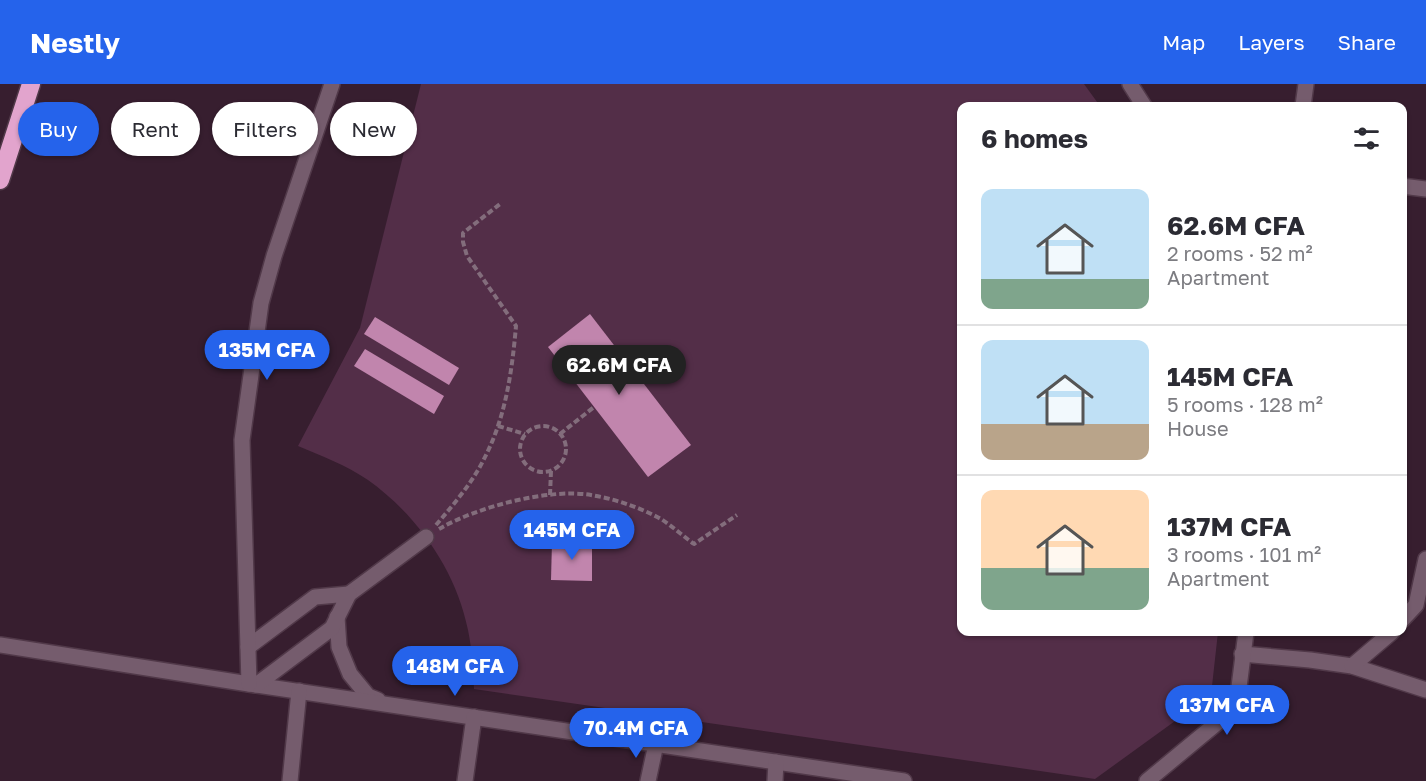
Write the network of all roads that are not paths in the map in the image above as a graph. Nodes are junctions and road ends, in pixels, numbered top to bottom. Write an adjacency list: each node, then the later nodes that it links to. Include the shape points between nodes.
1 (31, 84): 7 (highway)
2 (332, 84): 18 (street, via 261,303 242,440)
3 (1130, 84): 5 (street)
4 (1306, 84): 6 (street)
5 (1141, 102)
6 (1304, 102)
7 (0, 180)
8 (1407, 187): 9 (street)
9 (1426, 189)
10 (426, 537): 12 (street)
11 (1426, 559): 13 (street, via 1416,605)
12 (349, 594): 14 (street); 18 (street, via 315,597)
13 (1407, 615)
14 (337, 617): 21 (street, via 332,628); 24 (street, via 339,647 350,674 368,696)
15 (1245, 636): 19 (street)
16 (1387, 636): 20 (street)
17 (0, 645): 21 (street)
18 (248, 647): 21 (street)
19 (1242, 654): 20 (street); 33 (street, via 1238,695 1222,718)
20 (1352, 666): 22 (street)
21 (252, 684): 23 (street)
22 (1426, 690)
23 (299, 691): 24 (street); 28 (street)
24 (389, 704): 25 (street)
25 (474, 717): 26 (street); 29 (street)
26 (656, 744): 27 (street); 30 (street)
27 (776, 762): 31 (street); 32 (street)
28 (290, 781)
29 (465, 781)
30 (648, 781)
31 (775, 781)
32 (904, 781)
33 (1147, 781)

